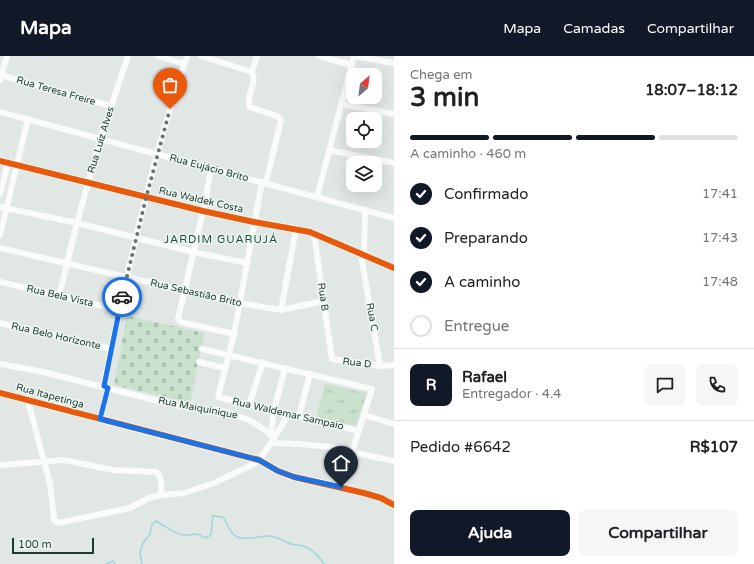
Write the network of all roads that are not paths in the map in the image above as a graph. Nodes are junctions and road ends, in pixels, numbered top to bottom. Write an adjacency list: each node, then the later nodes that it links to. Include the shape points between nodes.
1 (7, 56): 14 (street)
2 (128, 56): 16 (street, Rua Luiz Alves)
3 (158, 56): 11 (street)
4 (187, 56): 11 (street)
5 (201, 56): 9 (street)
6 (257, 56): 13 (street)
7 (319, 56): 12 (street)
8 (354, 56): 10 (street); 12 (street)
9 (212, 58): 13 (street)
10 (394, 63)
11 (184, 64): 22 (street)
12 (351, 65): 15 (street)
13 (252, 72): 29 (street, via 254,78 250,107 281,120)
14 (0, 77): 16 (street, Rua Teresa Freire)
15 (341, 104): 18 (street); 21 (street)
16 (111, 106): 20 (street, Rua Luiz Alves)
17 (0, 112): 19 (street, Rua Eujácio Brito)
18 (394, 114)
19 (28, 119): 20 (street, Rua Eujácio Brito); 26 (street)
20 (100, 140): 22 (street, Rua Eujácio Brito); 28 (street, Rua Luiz Alves)
21 (329, 150): 25 (street); 31 (street)
22 (157, 154): 27 (street, Rua Eujácio Brito); 32 (street)
23 (0, 161): 24 (street, Rua Waldek Costa)
24 (8, 163): 26 (street, Rua Waldek Costa); 30 (street)
25 (394, 163)
26 (16, 165): 28 (street, Rua Waldek Costa); 33 (street)
27 (211, 169): 29 (street, Rua Eujácio Brito); 35 (street)
28 (88, 183): 32 (street, Rua Waldek Costa); 38 (street, Rua Luiz Alves)
29 (264, 183): 31 (street, Rua Eujácio Brito); 37 (street)
30 (0, 194)
31 (317, 197): 34 (street, Rua Eujácio Brito)
32 (146, 198): 35 (street, Rua Waldek Costa); 42 (street)
33 (3, 208): 38 (street); 41 (street)
34 (365, 210): 36 (street, Rua Eujácio Brito); 45 (street, Rua C)
35 (203, 211): 37 (street, Rua Waldek Costa); 44 (street)
36 (394, 218)
37 (254, 222): 39 (street, Rua Waldek Costa); 47 (street)
38 (77, 223): 42 (street); 46 (street, Rua Luiz Alves)
39 (296, 229): 40 (street, Rua Waldek Costa); 56 (street)
40 (314, 234): 45 (street, Rua Waldek Costa); 53 (street, Rua B)
41 (0, 235)
42 (136, 238): 44 (street); 49 (street)
43 (0, 248): 46 (street, Rua Sebastião Brito)
44 (193, 252): 47 (street); 51 (street)
45 (363, 256): 48 (street, Rua Waldek Costa); 67 (street, Rua C)
46 (67, 263): 49 (street, Rua Sebastião Brito); 52 (street, Rua Luiz Alves)
47 (247, 263): 54 (street)
48 (394, 268)
49 (127, 278): 51 (street, Rua Sebastião Brito); 55 (street)
50 (0, 282): 52 (street, Rua Bela Vista)
51 (184, 290): 54 (street, Rua Sebastião Brito); 58 (street, via 178,319 180,322)
52 (59, 296): 55 (street, Rua Bela Vista)
53 (323, 301): 56 (street, Rua Sebastião Brito); 62 (street, Rua B)
54 (239, 303): 56 (street, Rua Sebastião Brito); 58 (street)
55 (119, 310): 59 (street)
56 (281, 310)
57 (0, 323): 59 (street, Rua Belo Horizonte)
58 (234, 334): 61 (street)
59 (111, 349): 71 (street)
60 (202, 349): 61 (street)
61 (229, 355): 64 (street); 68 (street)
62 (332, 360): 67 (street, Rua D)
63 (199, 362): 68 (street)
64 (263, 362): 69 (street); 74 (street)
65 (0, 364): 71 (street, Rua Maiquinique)
66 (394, 365): 67 (street)
67 (382, 366)
68 (224, 368): 74 (street, Rua Waldemar Sampaio, via 218,397)
69 (285, 368): 70 (street); 75 (street)
70 (310, 374): 77 (street, via 372,389); 78 (street)
71 (106, 387): 79 (street); 82 (street, Rua Maiquinique, via 182,407 242,417 257,424)
72 (0, 393): 73 (street, Rua Itapetinga)
73 (28, 401): 79 (street, Rua Itapetinga); 86 (street)
74 (250, 405): 75 (street, Rua Waldemar Sampaio)
75 (274, 410): 76 (street, Rua Waldemar Sampaio); 82 (street)
76 (289, 414): 78 (street, Rua Waldemar Sampaio); 82 (street)
77 (364, 415): 80 (street); 81 (street)
78 (298, 416): 81 (street, Rua Waldemar Sampaio)
79 (100, 419): 84 (street, Rua Itapetinga)
80 (394, 424)
81 (359, 431): 83 (street)
82 (272, 439): 83 (street); 84 (street)
83 (352, 452): 85 (street)
84 (259, 460): 88 (street, via 202,488); 89 (street, Rua Itapetinga, via 294,477 364,492)
85 (394, 461)
86 (43, 462): 87 (street); 88 (street, via 64,460 113,470 156,472 160,475); 88 (street, via 50,484 54,520 58,523 130,508)
87 (0, 465)
88 (161, 495)
89 (394, 505)

